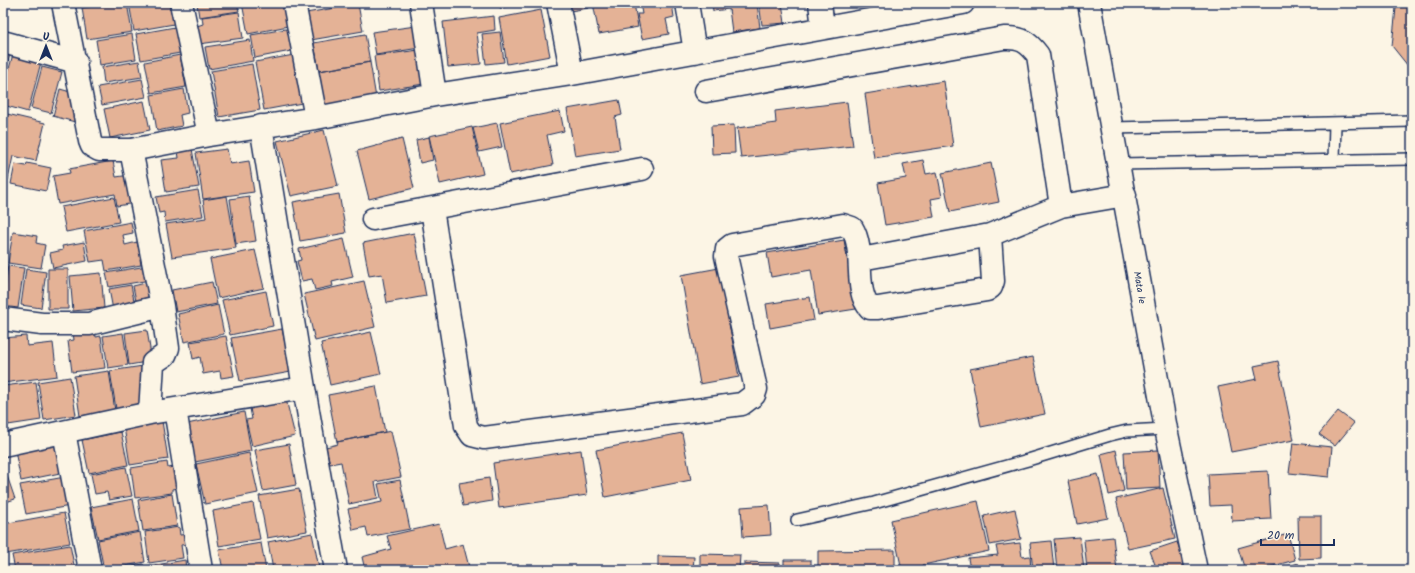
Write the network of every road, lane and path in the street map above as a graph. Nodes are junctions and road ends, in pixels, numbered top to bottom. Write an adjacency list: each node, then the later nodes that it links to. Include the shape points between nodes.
1 (63, 3): 13 (street)
2 (181, 3): 22 (street)
3 (294, 3): 17 (street)
4 (421, 3): 16 (street)
5 (558, 3): 14 (street)
6 (687, 3): 12 (street)
7 (820, 3): 10 (street)
8 (963, 3): 10 (street)
9 (1089, 3): 21 (street, Mata Ie)
10 (823, 28): 12 (street)
11 (3, 42): 13 (street)
12 (695, 52): 14 (street)
13 (76, 62): 23 (street, via 92,146 99,150)
14 (572, 74): 16 (street)
15 (706, 91): 29 (street, via 1004,38 1015,37 1025,40 1038,55)
16 (434, 95): 17 (street)
17 (316, 118): 20 (street)
18 (1412, 121): 19 (lane)
19 (1335, 123): 21 (lane); 25 (lane)
20 (261, 126): 22 (street); 36 (street)
21 (1112, 128): 26 (street, Mata Ie)
22 (209, 135): 23 (street)
23 (131, 150): 34 (street)
24 (1412, 159): 25 (lane)
25 (1334, 160): 26 (lane)
26 (1119, 164): 28 (street, Mata Ie)
27 (642, 169): 30 (street)
28 (1126, 195): 29 (street); 39 (street, Mata Ie)
29 (1061, 206): 32 (street)
30 (432, 209): 31 (street); 33 (street, via 466,426 472,435 484,438 742,404 754,395 756,389 726,256 727,249 732,245 843,225 852,228 855,233)
31 (373, 219)
32 (990, 235): 33 (street); 33 (street, via 993,281 987,290 870,308 862,294)
33 (861, 259)
34 (162, 306): 35 (street, via 89,324 42,324); 38 (street, via 168,348 165,355 153,363)
35 (3, 319)
36 (304, 388): 37 (street); 45 (street)
37 (175, 409): 38 (street); 44 (street)
38 (150, 414): 40 (street)
39 (1166, 429): 42 (lane, via 1127,431 1110,435 874,503); 46 (street, Mata Ie)
40 (64, 432): 41 (street); 43 (street)
41 (3, 444)
42 (798, 520)
43 (90, 570)
44 (201, 570)
45 (336, 570)
46 (1196, 570)

